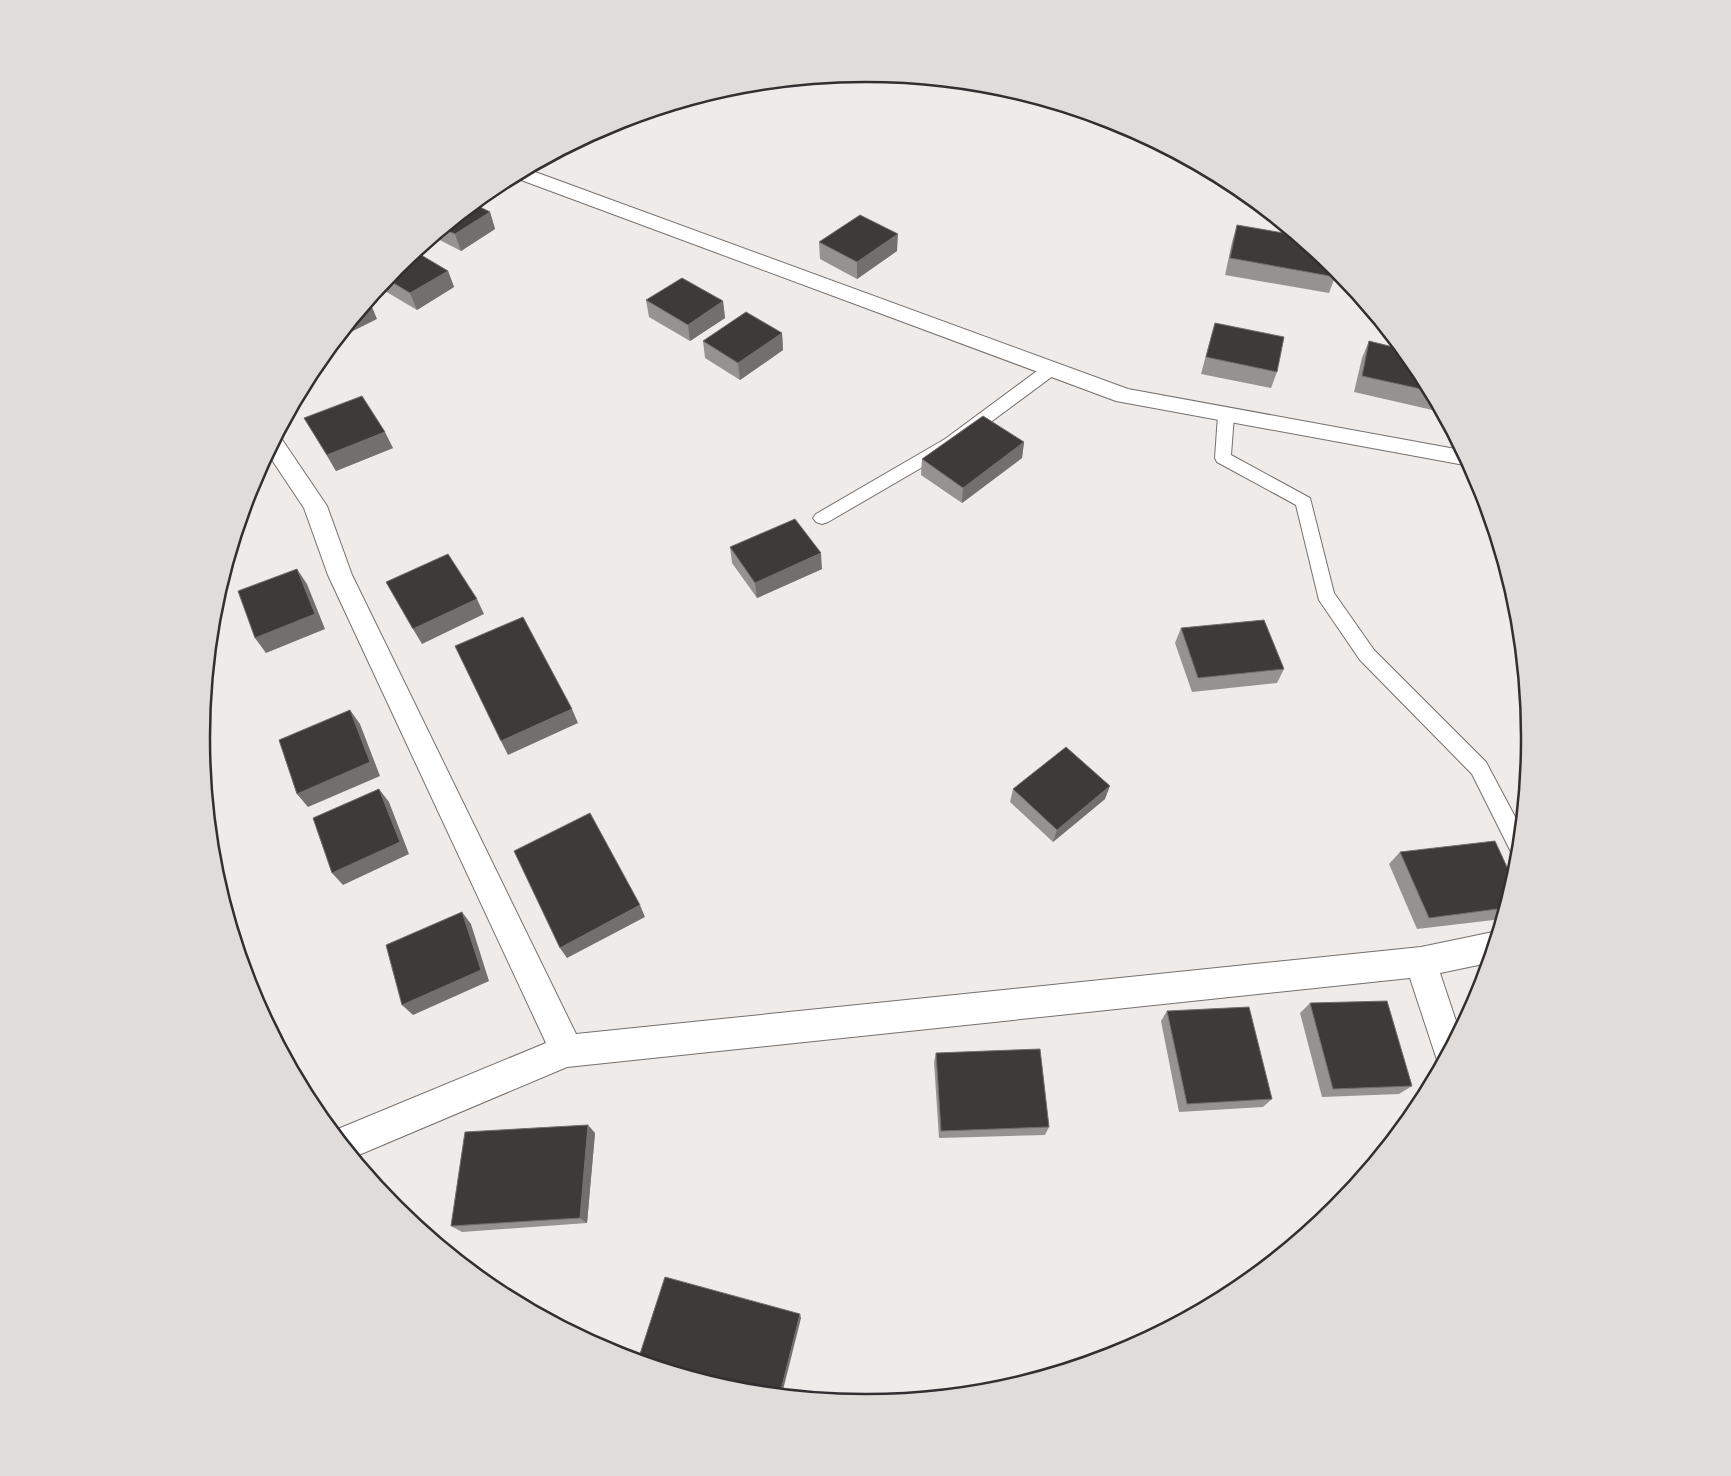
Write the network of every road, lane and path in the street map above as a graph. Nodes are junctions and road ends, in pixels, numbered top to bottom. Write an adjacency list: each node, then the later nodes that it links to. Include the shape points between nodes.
1 (528, 176): 2 (street)
2 (1050, 369): 3 (street, via 1124,396); 6 (lane, via 951,442)
3 (1226, 415): 5 (street); 7 (lane, via 1223,458 1304,502 1324,595 1367,655 1479,768)
4 (277, 450): 11 (street, via 315,506 340,575)
5 (1457, 457)
6 (822, 518)
7 (1513, 834)
8 (1486, 949): 9 (street)
9 (1421, 962): 10 (street); 11 (street)
10 (1446, 1041)
11 (567, 1051): 12 (street)
12 (349, 1142)

